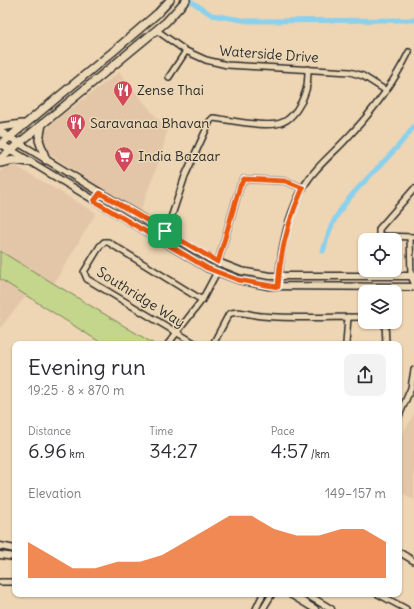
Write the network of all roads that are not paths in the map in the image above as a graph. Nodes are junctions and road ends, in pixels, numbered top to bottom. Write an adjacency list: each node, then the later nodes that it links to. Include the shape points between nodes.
1 (186, 0): 3 (main road)
2 (169, 2): 6 (main road)
3 (156, 30): 4 (street, Waterside Drive); 8 (main road)
4 (186, 51): 7 (street, Waterside Drive, via 206,60 227,65); 9 (street)
5 (409, 52): 10 (street)
6 (94, 67): 8 (main road); 11 (main road)
7 (308, 69): 10 (street, Waterside Drive, via 350,72 363,76); 27 (street, via 306,92 300,104 283,122 250,123 213,118 210,121 185,176)
8 (100, 76): 12 (main road)
9 (169, 78)
10 (386, 90): 23 (street, via 366,117)
11 (26, 123): 13 (main road, via 14,127); 15 (main road)
12 (42, 124): 16 (main road); 20 (main road, via 39,140)
13 (0, 127)
14 (0, 132): 15 (main road)
15 (9, 138): 16 (street); 17 (main road)
16 (19, 143): 18 (main road); 20 (street)
17 (0, 144): 18 (street)
18 (11, 150): 19 (main road); 21 (street)
19 (0, 159)
20 (46, 160): 25 (street)
21 (29, 162): 22 (main road, via 14,160); 26 (street)
22 (0, 163)
23 (303, 188): 31 (street, via 285,181 244,179); 33 (street, via 289,220 283,242)
24 (414, 189): 28 (street, via 379,229 380,235)
25 (100, 193): 26 (street); 27 (street)
26 (94, 201): 29 (street)
27 (165, 231): 29 (street); 31 (street)
28 (412, 237): 30 (street)
29 (161, 240): 32 (street)
30 (412, 255): 34 (street)
31 (218, 262): 33 (street, via 241,271)
32 (217, 272): 36 (street, via 238,280); 38 (street)
33 (279, 276): 34 (street); 36 (street)
34 (412, 276): 35 (street)
35 (414, 283)
36 (278, 287): 37 (street)
37 (414, 287)
38 (202, 300): 42 (street); 42 (street, Southridge Way, via 108,242 100,246 84,270 85,277)
39 (348, 317): 40 (street); 45 (street, via 288,318 234,311 229,314); 46 (street)
40 (358, 317)
41 (385, 329): 47 (street)
42 (177, 334): 43 (street); 44 (street, Southridge Way)
43 (171, 341)
44 (190, 341)
45 (215, 341)
46 (346, 341)
47 (386, 341)
48 (414, 370): 49 (street, via 411,388)
49 (402, 409)
50 (0, 546): 51 (street)
51 (12, 548)
52 (0, 555): 54 (street)
53 (402, 556): 55 (street)
54 (12, 557)
55 (414, 561)
56 (0, 582): 57 (street)
57 (12, 582)
58 (262, 597): 63 (street)
59 (270, 597): 64 (street)
60 (295, 597): 65 (street)
61 (311, 597): 66 (street)
62 (384, 597): 67 (street)
63 (256, 609)
64 (263, 609)
65 (315, 609)
66 (331, 609)
67 (406, 609)

